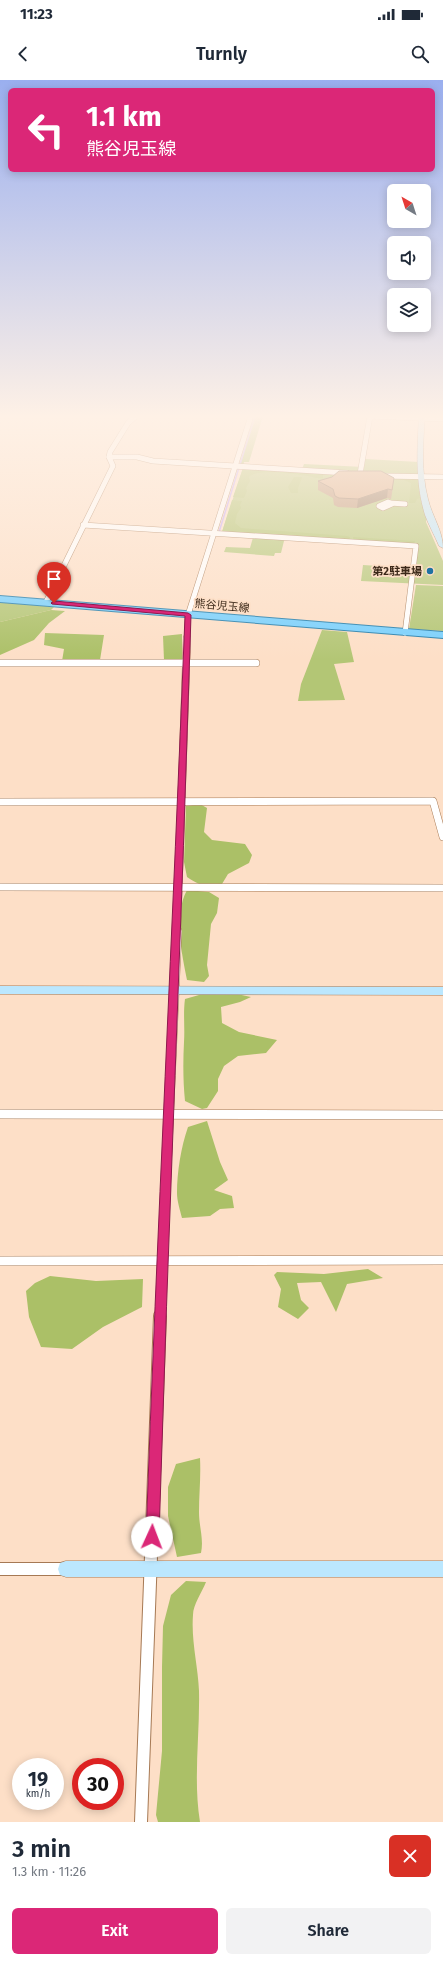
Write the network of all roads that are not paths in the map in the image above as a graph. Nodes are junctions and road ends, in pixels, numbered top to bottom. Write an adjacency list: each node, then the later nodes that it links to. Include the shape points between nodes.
1 (97, 497): 6 (street)
2 (224, 497): 7 (street)
3 (424, 497): 8 (street)
4 (405, 504): 5 (street, via 390,506 388,502)
5 (373, 510)
6 (83, 525): 7 (street); 10 (street)
7 (212, 533): 11 (street); 12 (street, via 416,546)
8 (443, 546)
9 (0, 599): 10 (main road, 熊谷児玉線)
10 (46, 602): 11 (main road, 熊谷児玉線)
11 (188, 615): 12 (main road, 熊谷児玉線); 15 (street)
12 (405, 633): 13 (main road, 熊谷児玉線)
13 (443, 635)
14 (0, 663): 15 (street)
15 (186, 663): 16 (street); 18 (street)
16 (256, 663)
17 (0, 802): 18 (street)
18 (182, 802): 19 (street, via 433,800); 20 (street)
19 (443, 837)
20 (179, 887): 21 (street); 22 (street); 24 (street)
21 (0, 888)
22 (443, 888)
23 (0, 990): 24 (street)
24 (175, 990): 25 (street); 27 (street)
25 (443, 991)
26 (0, 1114): 27 (street)
27 (170, 1115): 28 (street); 31 (street)
28 (443, 1115)
29 (443, 1260): 31 (street)
30 (0, 1261): 31 (street)
31 (162, 1261): 34 (street)
32 (0, 1569): 33 (street)
33 (66, 1569): 34 (street)
34 (151, 1569): 35 (street); 36 (street)
35 (443, 1569)
36 (141, 1822)

